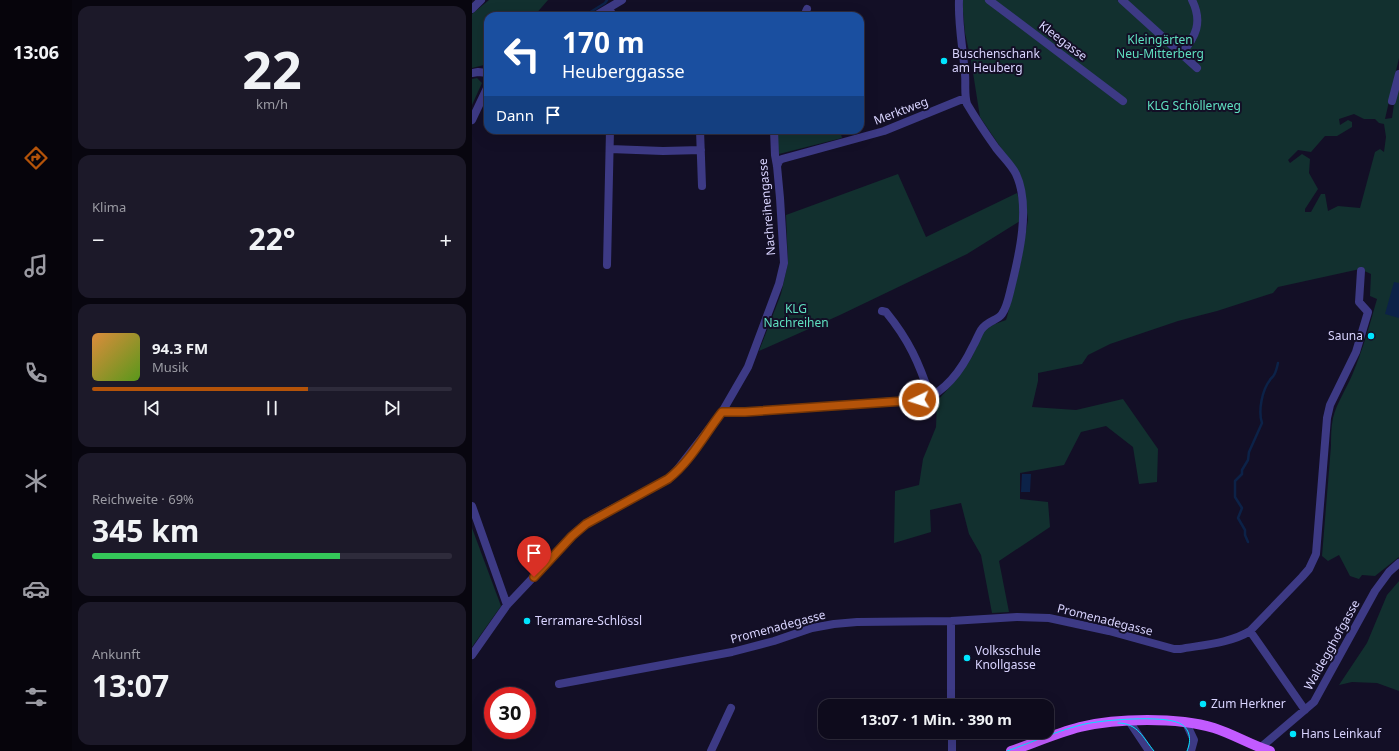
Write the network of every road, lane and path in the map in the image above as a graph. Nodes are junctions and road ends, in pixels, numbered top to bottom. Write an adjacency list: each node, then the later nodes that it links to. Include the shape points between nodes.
1 (481, 0): 8 (street)
2 (622, 0): 7 (street)
3 (959, 0): 17 (street)
4 (989, 0): 18 (street, Kleegasse)
5 (1122, 0): 11 (street)
6 (1192, 0): 11 (street, via 1197,15 1197,30 1193,40)
7 (609, 8): 9 (street); 10 (street)
8 (472, 9)
9 (602, 12)
10 (611, 12)
11 (1181, 54): 12 (street)
12 (1197, 68)
13 (472, 73): 14 (street)
14 (484, 73)
15 (1399, 74): 19 (street)
16 (484, 94): 20 (street)
17 (966, 98): 26 (street, Merktweg, via 884,131 782,159); 31 (street, via 977,120 1016,175 1021,196 1022,237 1004,312 1000,317 986,323 964,363 949,382)
18 (1123, 101)
19 (1392, 101)
20 (472, 120)
21 (610, 134): 24 (street)
22 (700, 134): 25 (street)
23 (774, 134): 26 (street, Nachreihengasse)
24 (610, 149): 25 (street); 28 (street)
25 (701, 150): 27 (street)
26 (777, 166): 32 (street, Nachreihengasse, via 783,270 765,326 748,367)
27 (702, 186)
28 (607, 265)
29 (1361, 271): 37 (street, Promenadegasse, via 1359,302 1368,312 1356,352 1330,405 1327,418 1316,554 1306,573)
30 (882, 311): 31 (street, via 886,312 907,339 919,363)
31 (930, 396): 32 (street, via 907,401)
32 (722, 412): 35 (street, Nachreihengasse, via 673,475 586,524)
33 (472, 506): 35 (street)
34 (1399, 563): 42 (street, Waldegghofgasse, via 1382,580 1318,696)
35 (507, 604): 38 (street, Nachreihengasse)
36 (951, 621): 37 (street, Promenadegasse, via 1049,618 1180,650 1232,639); 39 (street, Promenadegasse, via 834,624 732,652); 40 (street)
37 (1250, 631): 42 (street)
38 (472, 655)
39 (559, 684)
40 (951, 699)
41 (731, 708): 47 (street)
42 (1305, 710): 46 (street, Waldegghofgasse)
43 (1129, 721): 44 (main road, via 1163,720); 49 (main road, via 1080,727); 50 (street)
44 (1186, 723): 46 (main road, via 1214,728); 51 (street, via 1194,740)
45 (952, 739): 48 (street)
46 (1260, 748): 52 (main road)
47 (711, 751)
48 (952, 751)
49 (1011, 751)
50 (1149, 751)
51 (1191, 751)
52 (1270, 751)

